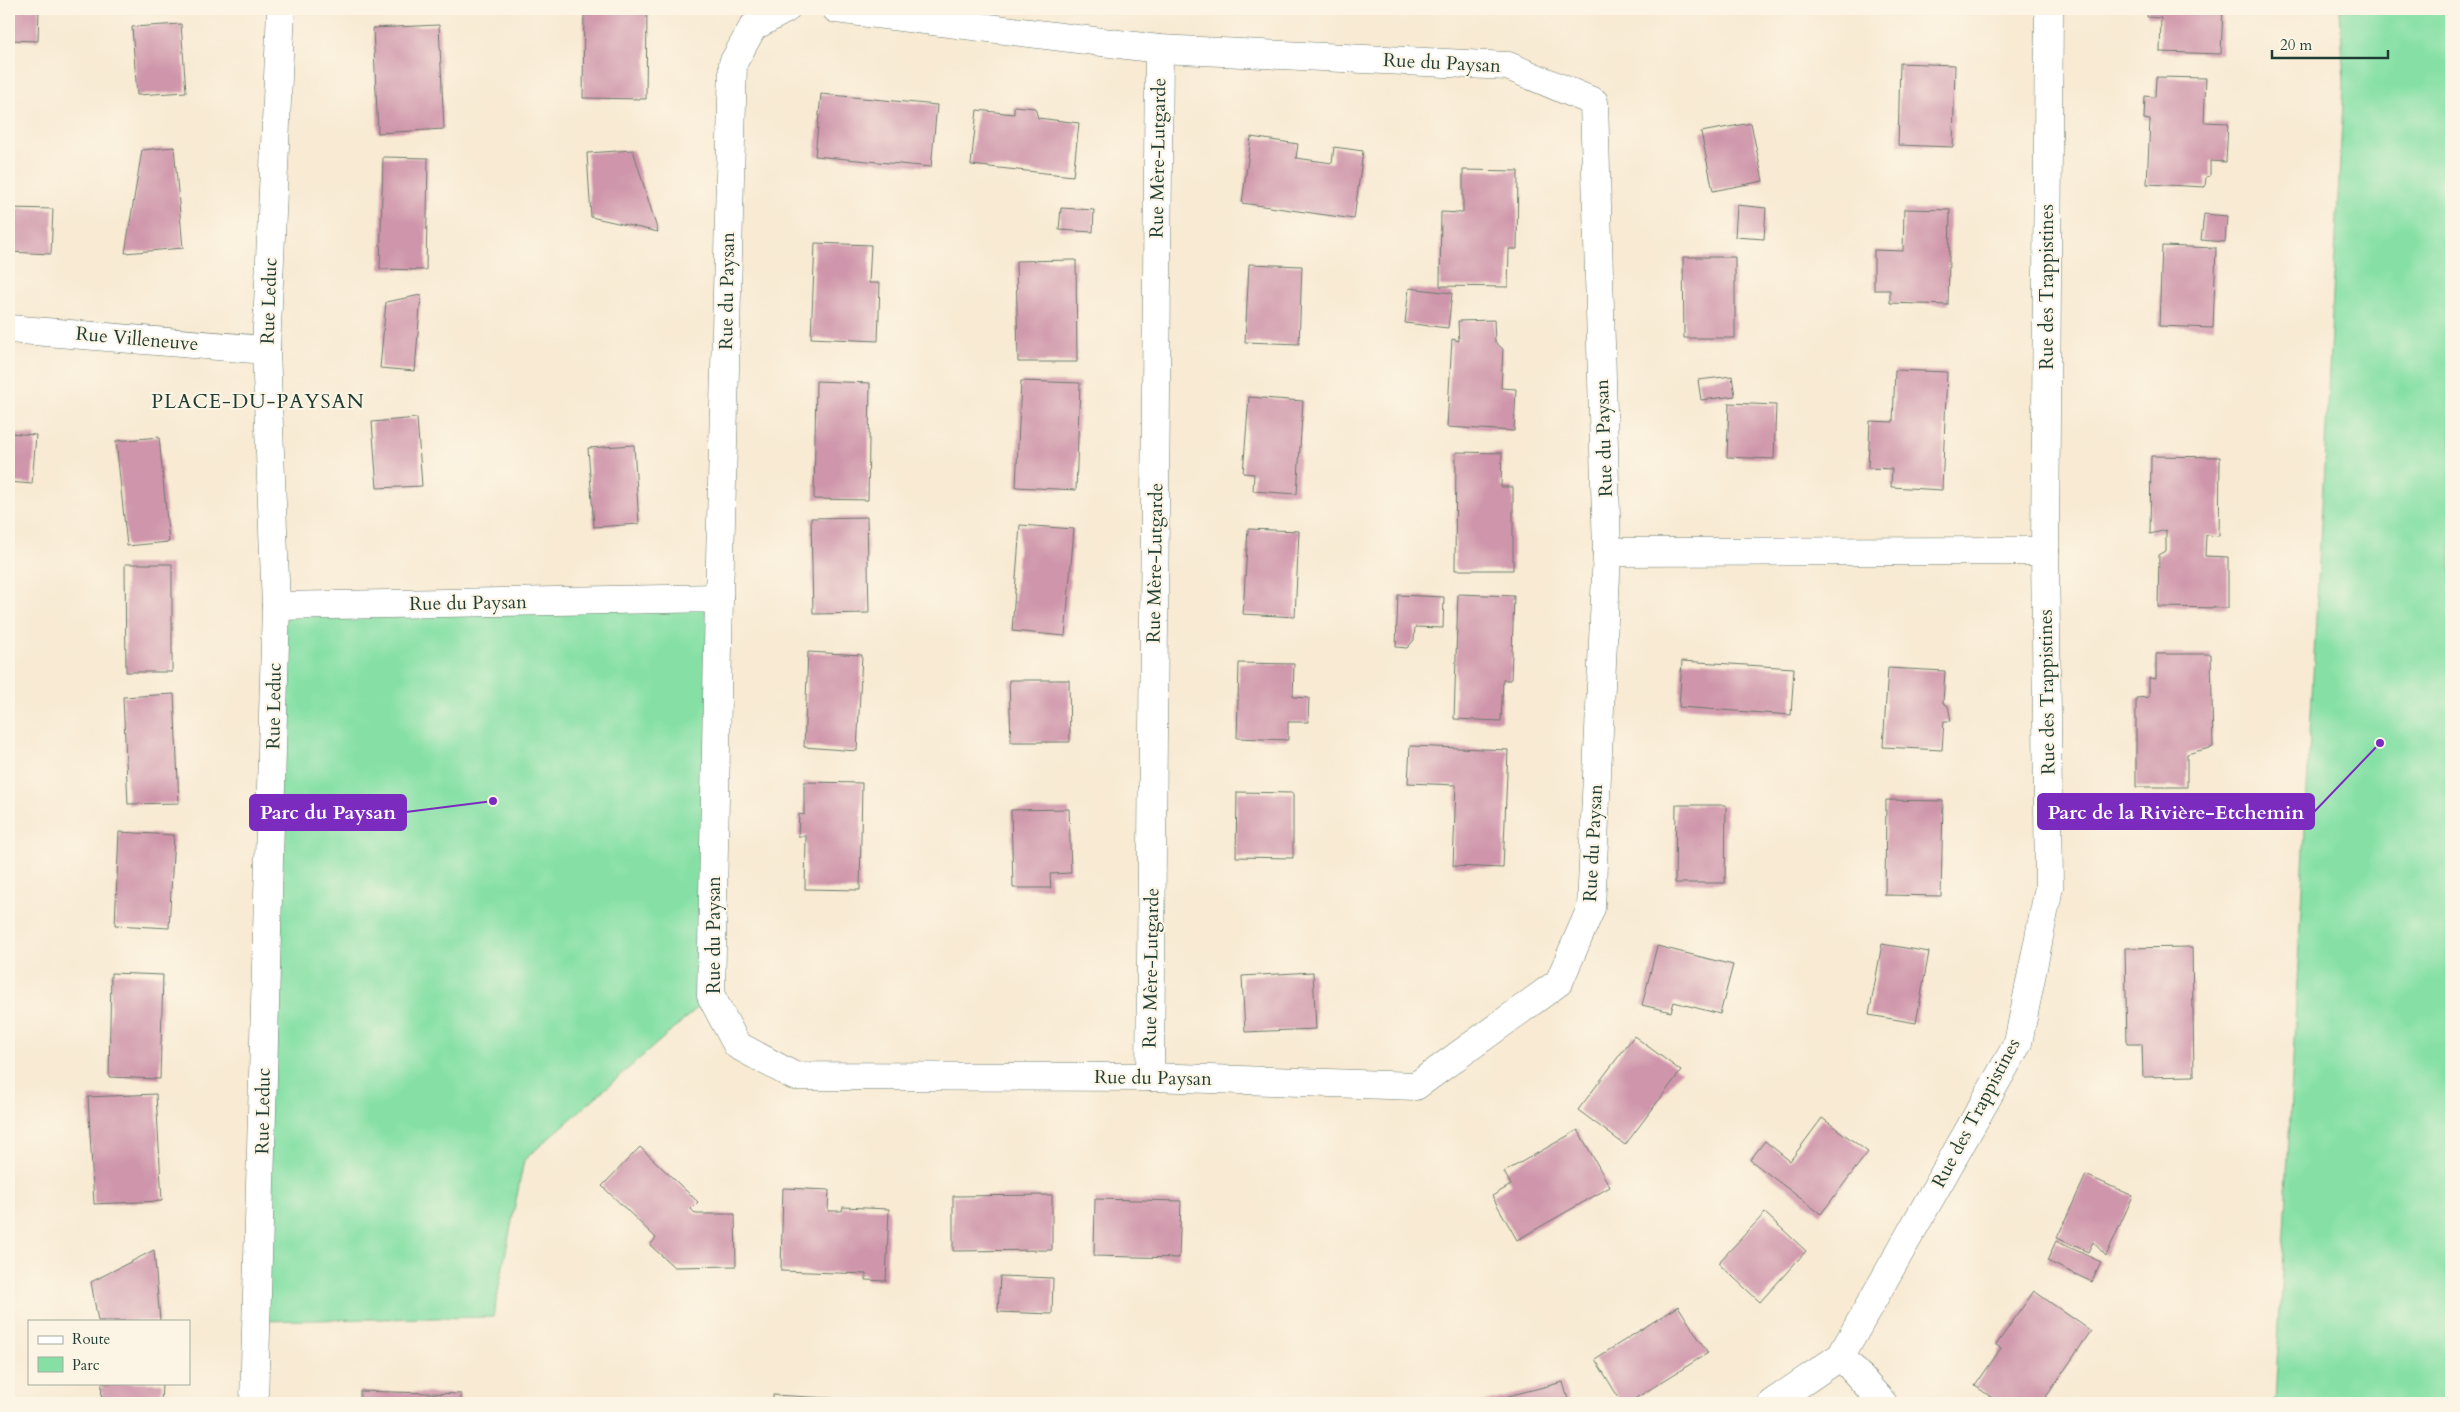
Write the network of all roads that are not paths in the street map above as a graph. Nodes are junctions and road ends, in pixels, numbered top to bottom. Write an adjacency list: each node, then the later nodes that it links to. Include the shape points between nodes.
1 (281, 9): 7 (street, Rue Leduc)
2 (786, 9): 10 (street, Rue du Paysan, via 752,27 733,63)
3 (836, 9): 5 (street, Rue du Paysan)
4 (2049, 9): 8 (street, Rue des Trappistines)
5 (1159, 49): 9 (street, Rue du Paysan, via 1508,66 1594,102); 12 (street, Rue Mère-Lutgarde)
6 (9, 329): 7 (street, Rue Villeneuve)
7 (266, 350): 11 (street, Rue Leduc)
8 (2045, 551): 9 (street); 13 (street, Rue des Trappistines, via 2049,887 2018,1043)
9 (1607, 552): 12 (street, Rue du Paysan, via 1591,908 1559,982 1416,1086)
10 (719, 598): 11 (street, Rue du Paysan); 12 (street, Rue du Paysan, via 711,996 737,1044 794,1076)
11 (276, 606): 14 (street, Rue Leduc)
12 (1150, 1077)
13 (1841, 1356): 15 (street, Rue des Trappistines); 16 (street)
14 (254, 1403)
15 (1772, 1403)
16 (1883, 1403)

